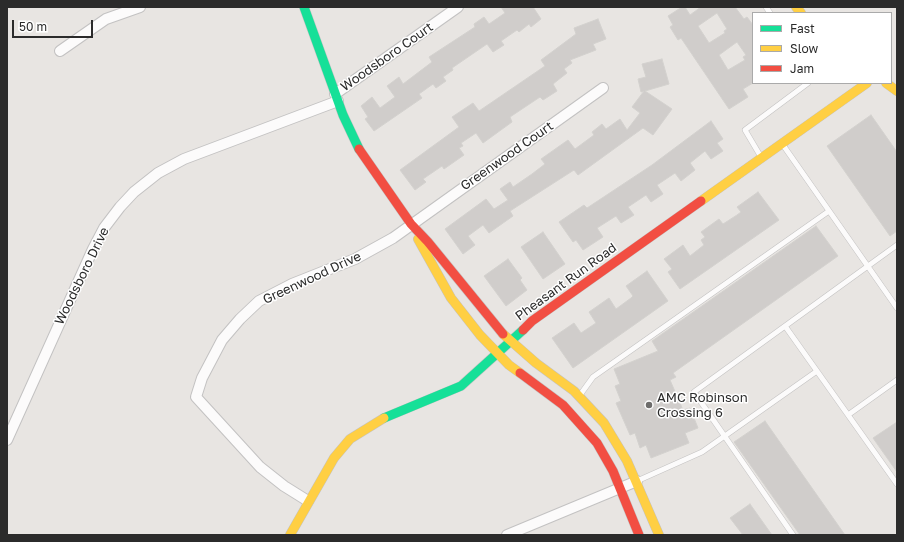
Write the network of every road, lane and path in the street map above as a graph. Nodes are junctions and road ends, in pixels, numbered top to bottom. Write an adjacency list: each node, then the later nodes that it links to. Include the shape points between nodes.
1 (140, 7): 4 (street, via 106,20)
2 (304, 7): 10 (street)
3 (458, 7): 10 (street, Woodsboro Court)
4 (60, 51)
5 (807, 84): 12 (lane, via 744,130)
6 (866, 84): 11 (street, Pheasant Run Road)
7 (887, 84): 9 (street)
8 (603, 88): 14 (street, Greenwood Court)
9 (897, 91)
10 (336, 98): 14 (street, via 359,150); 26 (street, Woodsboro Drive, via 184,159 158,173 130,197 104,228 88,258)
11 (782, 143): 12 (street, Pheasant Run Road); 13 (lane)
12 (762, 157): 19 (street, Pheasant Run Road, via 532,321)
13 (829, 211): 16 (lane); 23 (lane, via 593,377)
14 (411, 224): 19 (street, via 500,331); 20 (street, via 451,298); 30 (street, Greenwood Drive, via 393,238 355,259 292,284 260,301 240,318 222,340 202,378 196,397 260,467)
15 (897, 245): 16 (lane)
16 (868, 266): 17 (lane); 18 (lane)
17 (897, 308)
18 (785, 326): 21 (lane); 25 (lane, via 694,392)
19 (511, 340): 20 (street, Pheasant Run Road); 23 (street)
20 (498, 353): 29 (street, via 509,365 563,405 576,418 604,455); 30 (street, Pheasant Run Road, via 461,386 386,417 350,439 334,458)
21 (817, 371): 24 (lane); 25 (lane)
22 (897, 380): 24 (lane)
23 (579, 396): 27 (street, via 616,440)
24 (848, 415): 28 (lane)
25 (724, 437): 27 (lane, via 702,452); 35 (lane)
26 (7, 440)
27 (637, 481): 29 (street); 34 (street)
28 (897, 484)
29 (621, 488): 32 (street); 33 (street)
30 (308, 501): 31 (street, Pheasant Run Road)
31 (290, 535)
32 (507, 535)
33 (639, 535)
34 (659, 535)
35 (793, 535)

